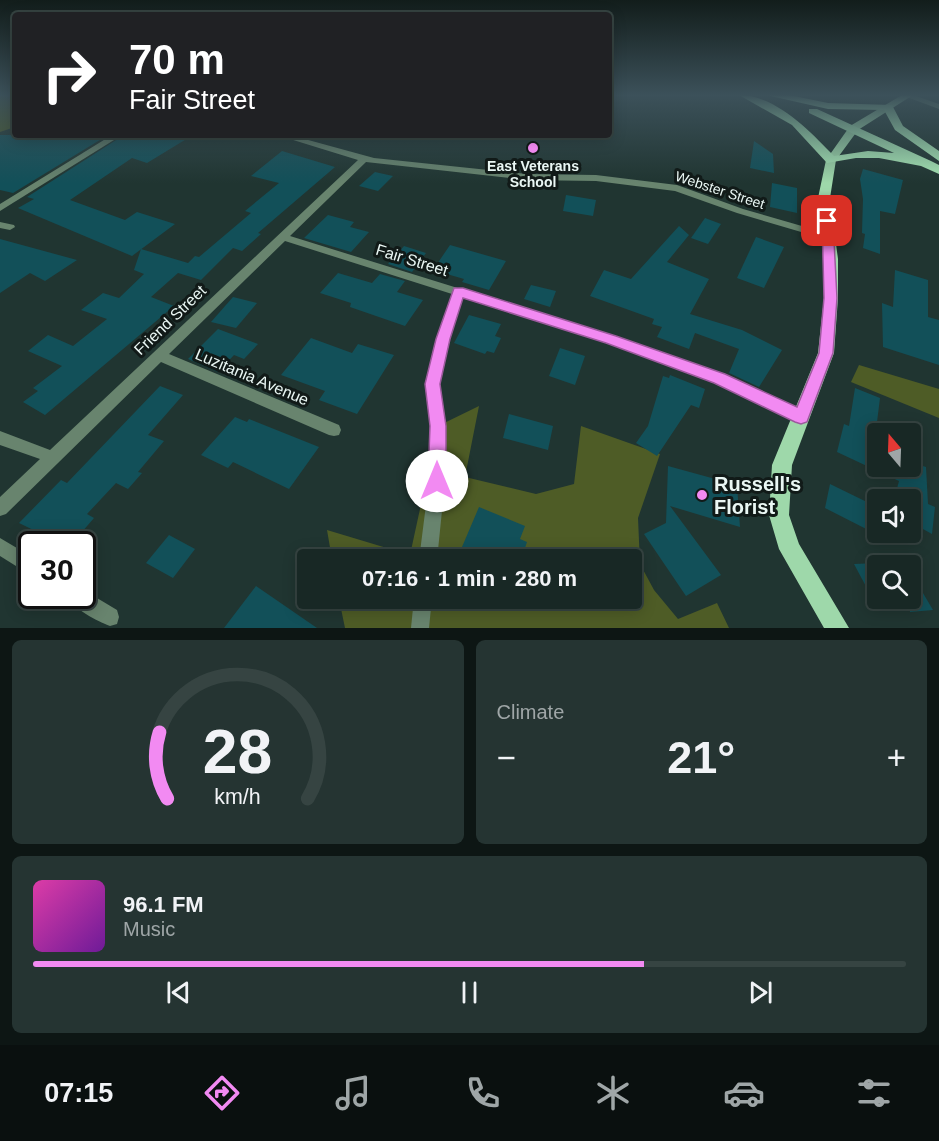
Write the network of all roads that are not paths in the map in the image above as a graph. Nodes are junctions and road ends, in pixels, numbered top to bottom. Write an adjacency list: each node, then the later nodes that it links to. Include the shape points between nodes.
1 (797, 124): 9 (highway)
2 (844, 124): 5 (highway)
3 (860, 124): 5 (main road)
4 (897, 124): 10 (highway)
5 (854, 128): 9 (main road); 10 (highway)
6 (113, 138): 11 (street)
7 (291, 138): 8 (street, Webster Street)
8 (364, 159): 12 (street, Friend Street); 13 (street, Webster Street, via 527,177 596,178 668,186)
9 (831, 160): 10 (highway, via 869,152); 13 (main road, via 824,198)
10 (935, 164)
11 (0, 208)
12 (282, 237): 14 (street, Fair Street); 15 (street, Friend Street)
13 (829, 237): 16 (main road, via 831,298 826,353)
14 (459, 291): 16 (street, Fair Street, via 720,378); 22 (street, via 433,384 438,426 437,481)
15 (158, 355): 17 (street, Luzitania Avenue); 19 (street, Friend Street)
16 (801, 417): 28 (main road, via 782,465 779,514 790,549)
17 (334, 430)
18 (0, 438): 19 (street)
19 (52, 458): 20 (street, Friend Street)
20 (0, 508)
21 (0, 546): 23 (street)
22 (429, 549)
23 (18, 558)
24 (96, 608): 26 (street)
25 (422, 609): 27 (street)
26 (110, 617)
27 (420, 628)
28 (837, 628)

